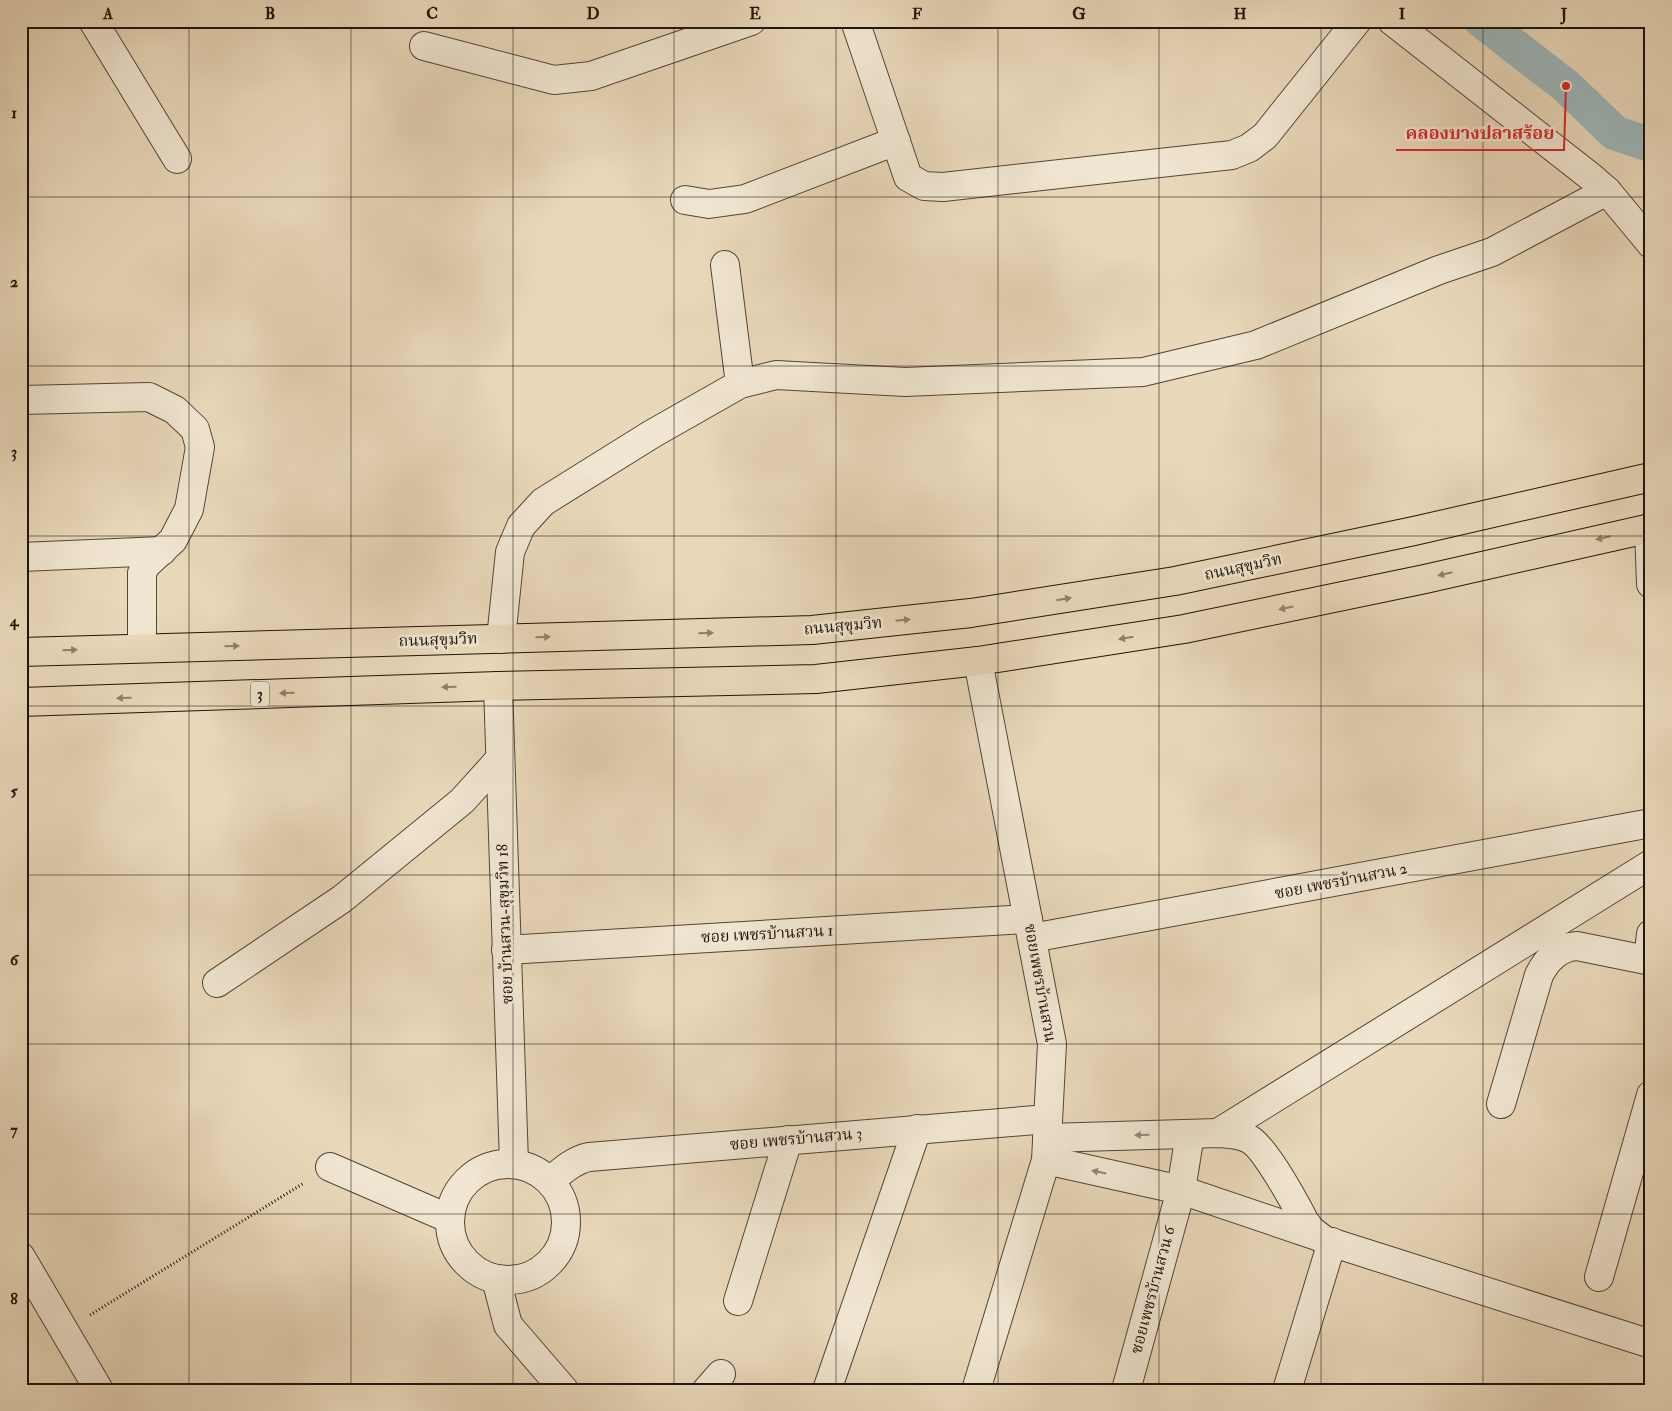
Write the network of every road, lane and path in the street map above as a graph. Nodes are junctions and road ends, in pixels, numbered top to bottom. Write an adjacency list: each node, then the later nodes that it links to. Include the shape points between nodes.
1 (93, 21): 8 (street)
2 (750, 21): 6 (street, via 592,76 554,80)
3 (855, 21): 7 (street)
4 (1357, 21): 7 (street, via 1265,136 1232,155 943,187 924,186 908,177)
5 (1392, 21): 9 (street)
6 (424, 46)
7 (896, 141): 10 (street, via 745,199 709,204)
8 (177, 159)
9 (1607, 191): 11 (street); 13 (street, via 1492,252 1439,270 1256,345 1143,372 905,382 776,375)
10 (685, 200)
11 (1651, 244)
12 (725, 265): 13 (street)
13 (740, 384): 20 (street, via 543,502 521,526 510,552)
14 (21, 400): 17 (street, via 149,397 176,410 194,428 200,447 189,509 174,540)
15 (1651, 478): 20 (main road, ถนนสุขุมวิท, one-way to 15, via 812,630 971,613 1175,581)
16 (1650, 528): 19 (street); 23 (main road, one-way to 23, via 1184,629)
17 (162, 551): 18 (street); 21 (street, via 142,573)
18 (21, 557)
19 (1651, 584)
20 (500, 638): 21 (main road, ถนนสุขุมวิท, one-way to 20)
21 (142, 648): 22 (main road, ถนนสุขุมวิท, one-way to 21)
22 (21, 652)
23 (978, 661): 24 (main road, via 816,679); 29 (street, ซอยเพชรบ้านสวน)
24 (498, 686): 25 (main road, 3, one-way to 25); 26 (street, ซอย บ้านสวน-สุขุมวิท 18)
25 (21, 702)
26 (499, 760): 30 (street, ซอย บ้านสวน-สุขุมวิท 18); 32 (street, via 462,801 342,899)
27 (1651, 823): 29 (street, ซอย เพชรบ้านสวน 2)
28 (1651, 864): 37 (street)
29 (1030, 929): 30 (street, ซอย เพชรบ้านสวน 1); 38 (street, ซอยเพชรบ้านสวน, via 1052,1044)
30 (506, 950): 40 (street, ซอย บ้านสวน-สุขุมวิท 18)
31 (1650, 951): 34 (street, via 1569,946 1551,957 1539,975)
32 (217, 983)
33 (1651, 1096): 47 (street)
34 (1501, 1104)
35 (918, 1129): 38 (street, ซอย เพชรบ้านสวน 3); 39 (street, ซอย เพชรบ้านสวน 3); 54 (street)
36 (1190, 1134): 37 (street); 38 (street, one-way to 38); 43 (street, ซอยเพชรบ้านสวน 6)
37 (1218, 1134): 45 (street, via 1240,1135 1258,1146 1305,1222)
38 (1047, 1139): 43 (street, one-way to 38); 55 (street, ซอยเพชรบ้านสวน)
39 (788, 1140): 42 (street, ซอย เพชรบ้านสวน 3, via 581,1158); 49 (street)
40 (514, 1163): 42 (street, via 533,1169); 44 (street, via 495,1165 477,1172 463,1184 453,1201)
41 (330, 1167): 44 (street); 50 (path)
42 (550, 1181): 48 (street, via 561,1196 566,1214 566,1232 560,1250 549,1265 533,1275 515,1280)
43 (1181, 1190): 45 (street); 56 (street, ซอยเพชรบ้านสวน 6)
44 (450, 1219): 48 (street, via 457,1251 481,1274)
45 (1324, 1239): 51 (street); 57 (street)
46 (21, 1257): 50 (street)
47 (1599, 1277)
48 (496, 1279): 53 (street, via 508,1325)
49 (738, 1301)
50 (64, 1331): 52 (street)
51 (1651, 1344)
52 (99, 1390)
53 (564, 1390)
54 (827, 1390)
55 (976, 1390)
56 (1126, 1390)
57 (1287, 1390)

